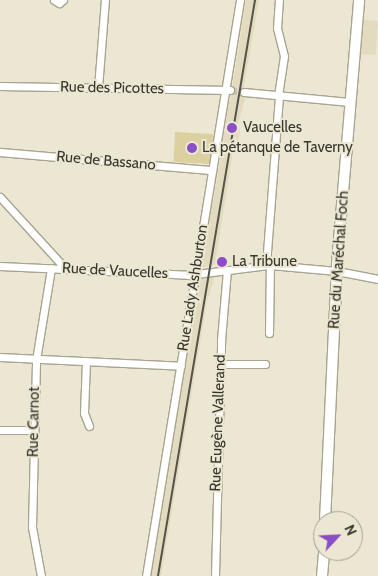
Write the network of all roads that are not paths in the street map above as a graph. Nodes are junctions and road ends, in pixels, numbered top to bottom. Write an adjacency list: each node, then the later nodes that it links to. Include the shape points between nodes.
1 (54, 0): 2 (street, via 59,4)
2 (63, 0)
3 (105, 0): 8 (street)
4 (240, 0): 9 (street, Rue Lady Ashburton)
5 (279, 0): 11 (street, via 277,28 284,56)
6 (359, 0): 12 (street, Rue du Maréchal Foch)
7 (0, 86): 8 (street, Rue des Picottes)
8 (98, 88): 9 (street, Rue des Picottes)
9 (227, 90): 14 (street, Rue Lady Ashburton)
10 (244, 92): 11 (street)
11 (278, 96): 12 (street); 16 (street)
12 (350, 102): 21 (street, Rue du Maréchal Foch)
13 (0, 152): 14 (street, Rue de Bassano)
14 (212, 170): 22 (street, Rue Lady Ashburton)
15 (0, 197): 18 (street)
16 (268, 265): 20 (street, Rue de Vaucelles); 21 (street, Rue de Vaucelles); 24 (street)
17 (0, 266): 19 (street, Rue de Vaucelles)
18 (64, 267): 19 (street, Rue de Vaucelles); 22 (street, Rue de Vaucelles)
19 (51, 268): 26 (street, Rue Carnot)
20 (227, 270): 22 (street, Rue de Vaucelles); 28 (street, Rue Eugène Vallerand)
21 (337, 271): 23 (street, Rue de Vaucelles); 34 (street, Rue du Maréchal Foch)
22 (195, 273): 30 (street, Rue Lady Ashburton)
23 (378, 278)
24 (270, 333)
25 (0, 357): 26 (street)
26 (36, 357): 27 (street); 33 (street, Rue Carnot)
27 (86, 362): 30 (street); 31 (street, via 84,413)
28 (220, 364): 29 (street); 38 (street, Rue Eugène Vallerand)
29 (265, 364)
30 (181, 366): 37 (street, Rue Lady Ashburton)
31 (88, 426)
32 (0, 430): 33 (street)
33 (34, 430): 36 (street, Rue Carnot, via 32,527)
34 (325, 511)
35 (323, 561): 39 (street)
36 (41, 576)
37 (146, 576)
38 (215, 576)
39 (322, 576)

